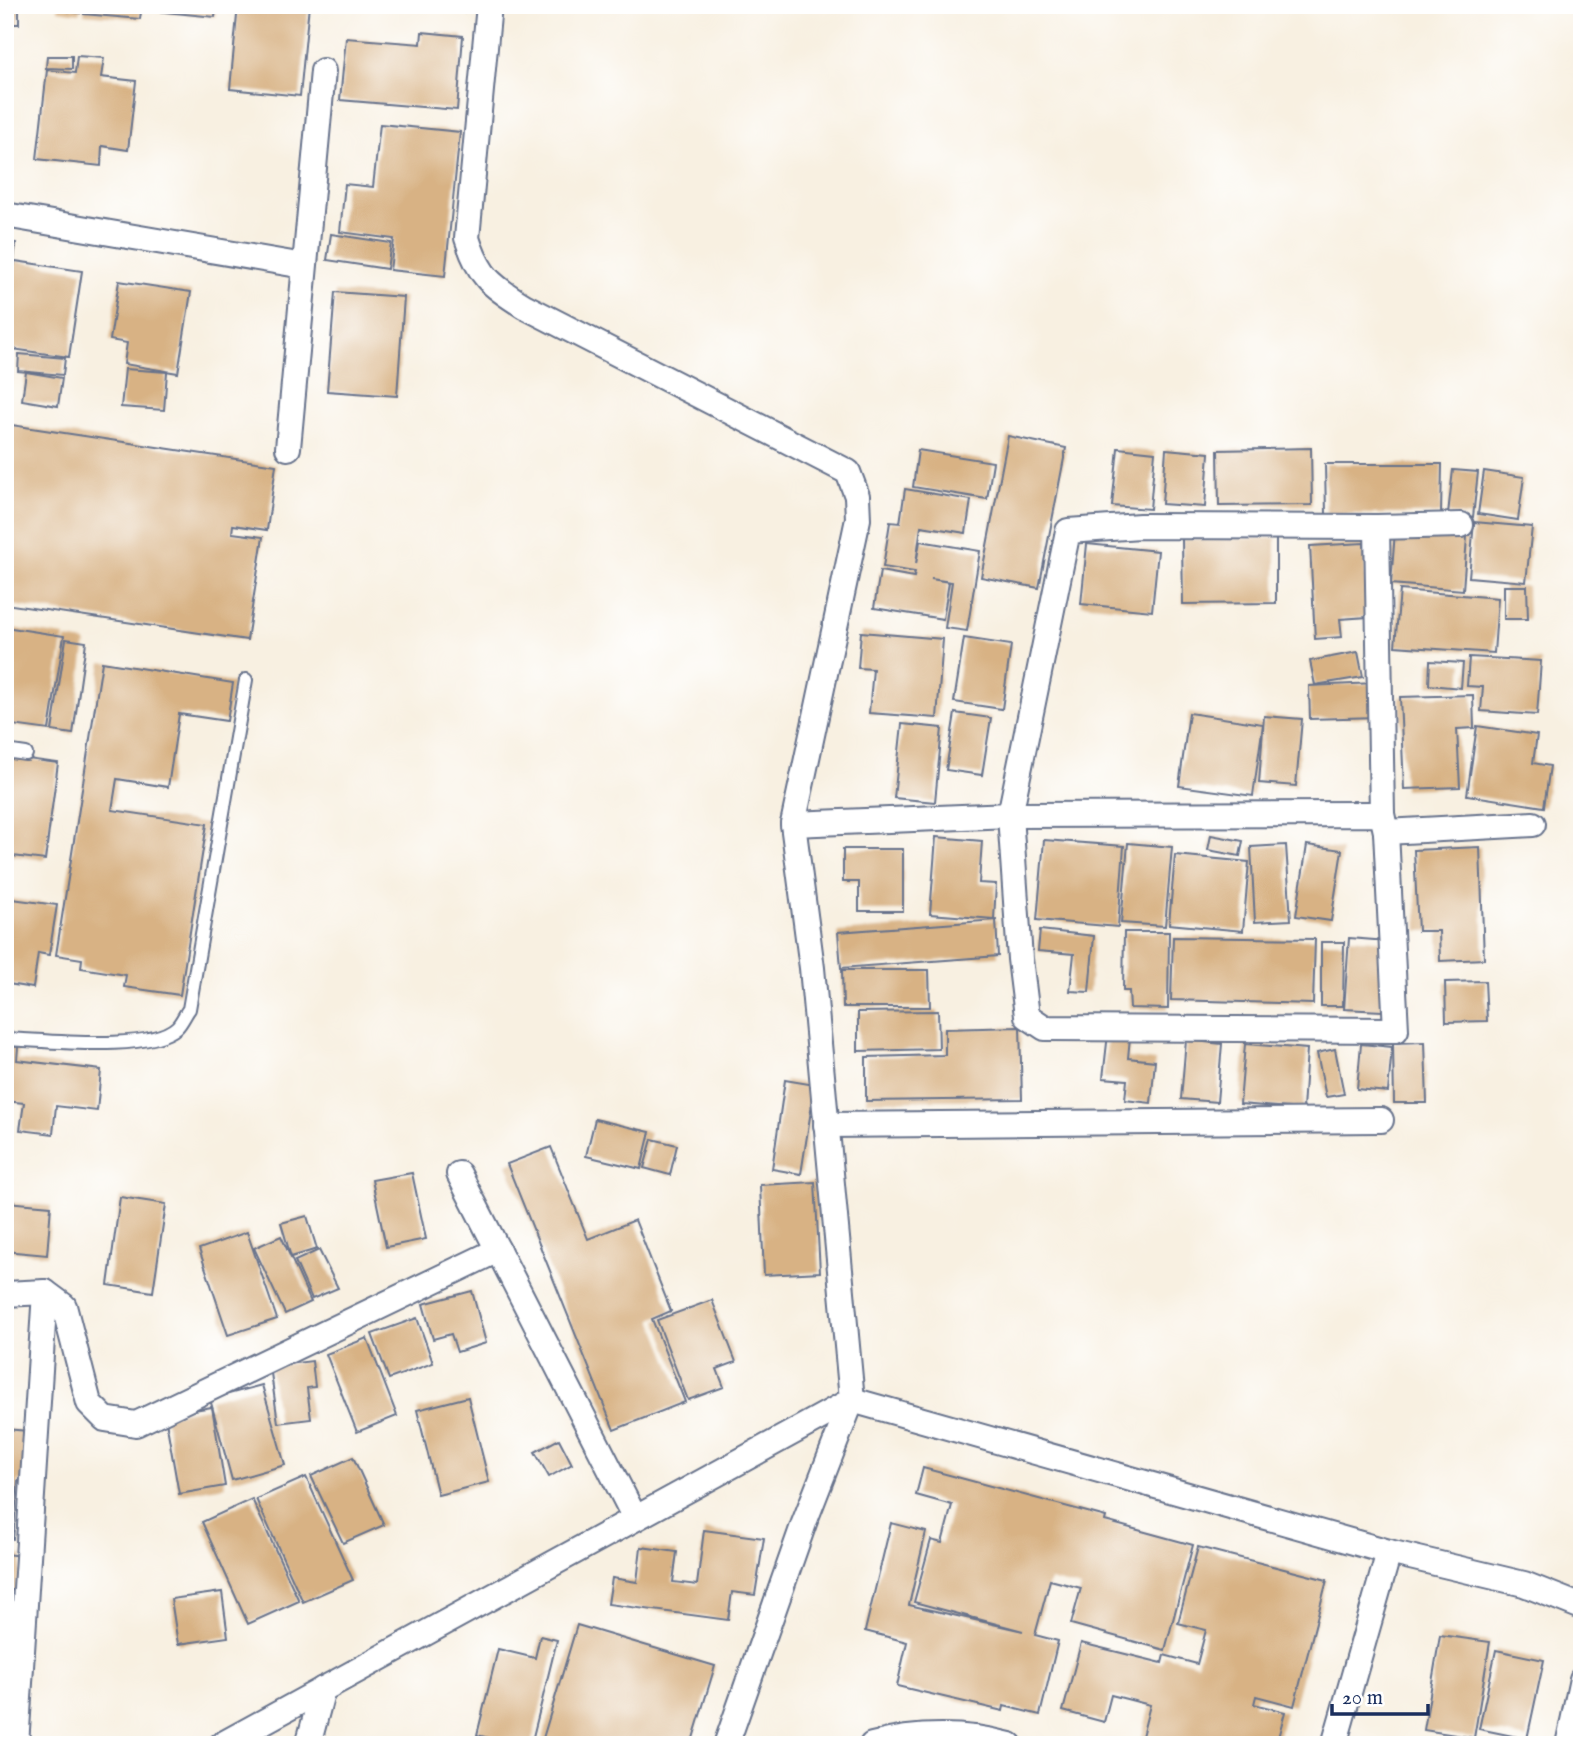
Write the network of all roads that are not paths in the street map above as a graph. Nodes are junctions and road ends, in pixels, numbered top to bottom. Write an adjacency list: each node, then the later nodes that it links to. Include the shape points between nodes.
1 (489, 5): 13 (street, via 467,238 475,264 497,289 524,306 848,472 858,496 858,519)
2 (323, 71): 4 (street)
3 (5, 215): 4 (street)
4 (304, 266): 5 (street)
5 (288, 448)
6 (1461, 525): 7 (street)
7 (1377, 527): 11 (street, via 1140,526 1068,531); 12 (street)
8 (246, 680): 15 (lane, via 189,1009 176,1028 129,1043)
9 (5, 751): 10 (lane)
10 (26, 754)
11 (1010, 815): 12 (street); 12 (street, via 1027,1016 1045,1028 1396,1030); 13 (street)
12 (1384, 823): 14 (street)
13 (793, 824): 17 (street)
14 (1533, 824)
15 (5, 1039)
16 (1381, 1119): 17 (street)
17 (827, 1125): 22 (street)
18 (459, 1174): 19 (street)
19 (498, 1250): 20 (street, via 136,1424 106,1419 89,1403 64,1306); 23 (street)
20 (45, 1292): 21 (street); 29 (street)
21 (5, 1294)
22 (852, 1400): 23 (street); 24 (street); 32 (street)
23 (635, 1518): 27 (street)
24 (1389, 1552): 25 (street, via 1524,1584); 35 (street)
25 (1582, 1607)
26 (1582, 1679): 36 (street)
27 (323, 1689): 30 (street); 31 (street)
28 (935, 1741): 33 (street); 34 (street, via 987,1738)
29 (16, 1745)
30 (221, 1745)
31 (308, 1745)
32 (726, 1745)
33 (872, 1745)
34 (1010, 1745)
35 (1334, 1745)
36 (1568, 1745)

